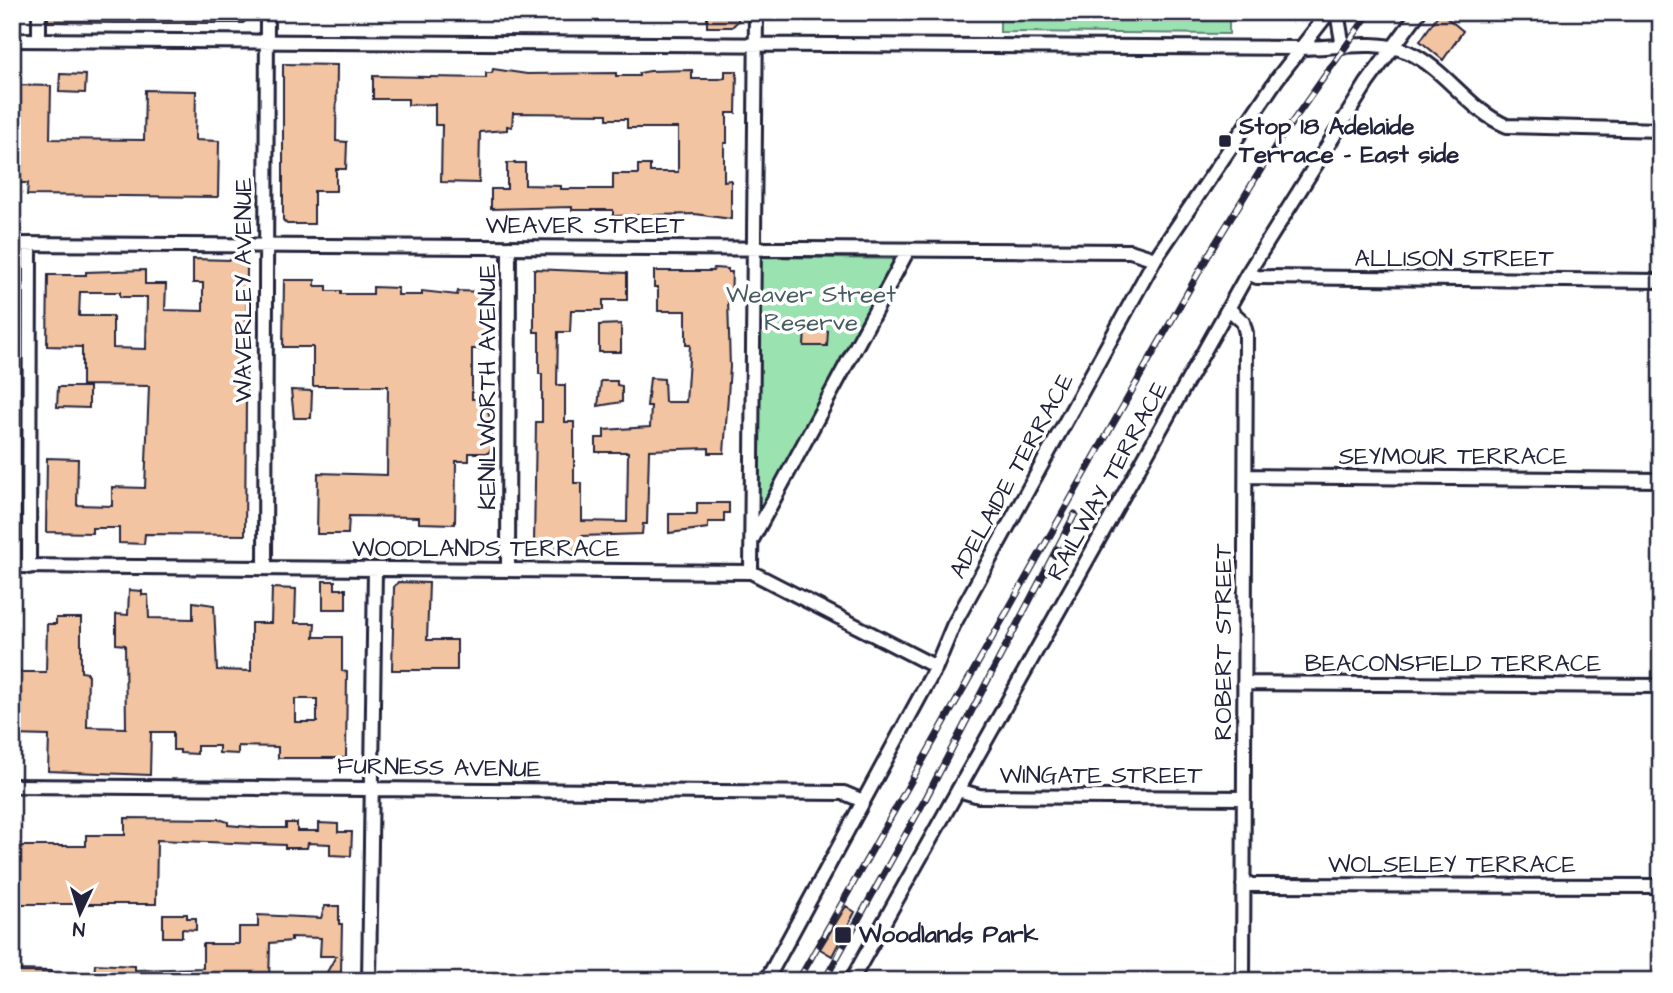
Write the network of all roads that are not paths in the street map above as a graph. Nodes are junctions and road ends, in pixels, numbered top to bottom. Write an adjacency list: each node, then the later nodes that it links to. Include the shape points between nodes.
1 (39, 12): 8 (street)
2 (267, 12): 9 (street, WAVERLEY AVENUE)
3 (756, 12): 10 (street)
4 (1329, 12): 13 (street, ADELAIDE TERRACE)
5 (1337, 12): 11 (street)
6 (1419, 12): 12 (street, RAILWAY TERRACE)
7 (12, 40): 8 (street)
8 (39, 40): 9 (street)
9 (267, 42): 10 (street); 17 (street, WAVERLEY AVENUE)
10 (755, 45): 13 (street); 19 (street)
11 (1343, 47): 12 (street); 13 (street)
12 (1393, 47): 14 (street, via 1421,60 1489,119 1507,126); 22 (street, RAILWAY TERRACE)
13 (1301, 48): 21 (street, ADELAIDE TERRACE)
14 (1661, 130)
15 (12, 244): 16 (street, WEAVER STREET)
16 (30, 244): 17 (street, WEAVER STREET); 29 (street)
17 (264, 246): 18 (street, WEAVER STREET); 30 (street, WAVERLEY AVENUE)
18 (509, 247): 19 (street, WEAVER STREET); 32 (street, KENILWORTH AVENUE)
19 (753, 248): 20 (street, WEAVER STREET); 27 (street)
20 (908, 250): 21 (street, WEAVER STREET, via 1130,251); 27 (street)
21 (1155, 259): 34 (street, ADELAIDE TERRACE, via 953,626)
22 (1248, 273): 23 (street, ALLISON STREET, via 1325,279); 24 (street, RAILWAY TERRACE)
23 (1661, 281)
24 (1229, 309): 25 (street, ROBERT STREET, via 1247,333); 39 (street, RAILWAY TERRACE)
25 (1246, 476): 26 (street, SEYMOUR TERRACE); 35 (street, ROBERT STREET)
26 (1661, 480)
27 (751, 541): 33 (street)
28 (12, 566): 29 (street, WOODLANDS TERRACE)
29 (29, 566): 30 (street, WOODLANDS TERRACE)
30 (265, 568): 31 (street, WOODLANDS TERRACE)
31 (374, 569): 32 (street, WOODLANDS TERRACE); 38 (street)
32 (508, 570): 33 (street, WOODLANDS TERRACE)
33 (751, 572): 34 (street, WOODLANDS TERRACE)
34 (936, 667): 41 (street, ADELAIDE TERRACE)
35 (1244, 683): 36 (street, BEACONSFIELD TERRACE); 40 (street, ROBERT STREET)
36 (1661, 686)
37 (12, 786): 38 (street, FURNESS AVENUE)
38 (372, 789): 41 (street, FURNESS AVENUE, via 844,793); 44 (street)
39 (958, 790): 40 (street, WINGATE STREET, via 984,796); 46 (street, RAILWAY TERRACE)
40 (1244, 798): 42 (street, ROBERT STREET)
41 (863, 801): 45 (street, ADELAIDE TERRACE)
42 (1243, 885): 43 (street, WOLSELEY TERRACE); 47 (street, ROBERT STREET)
43 (1661, 886)
44 (369, 981)
45 (766, 981)
46 (851, 981)
47 (1243, 981)

